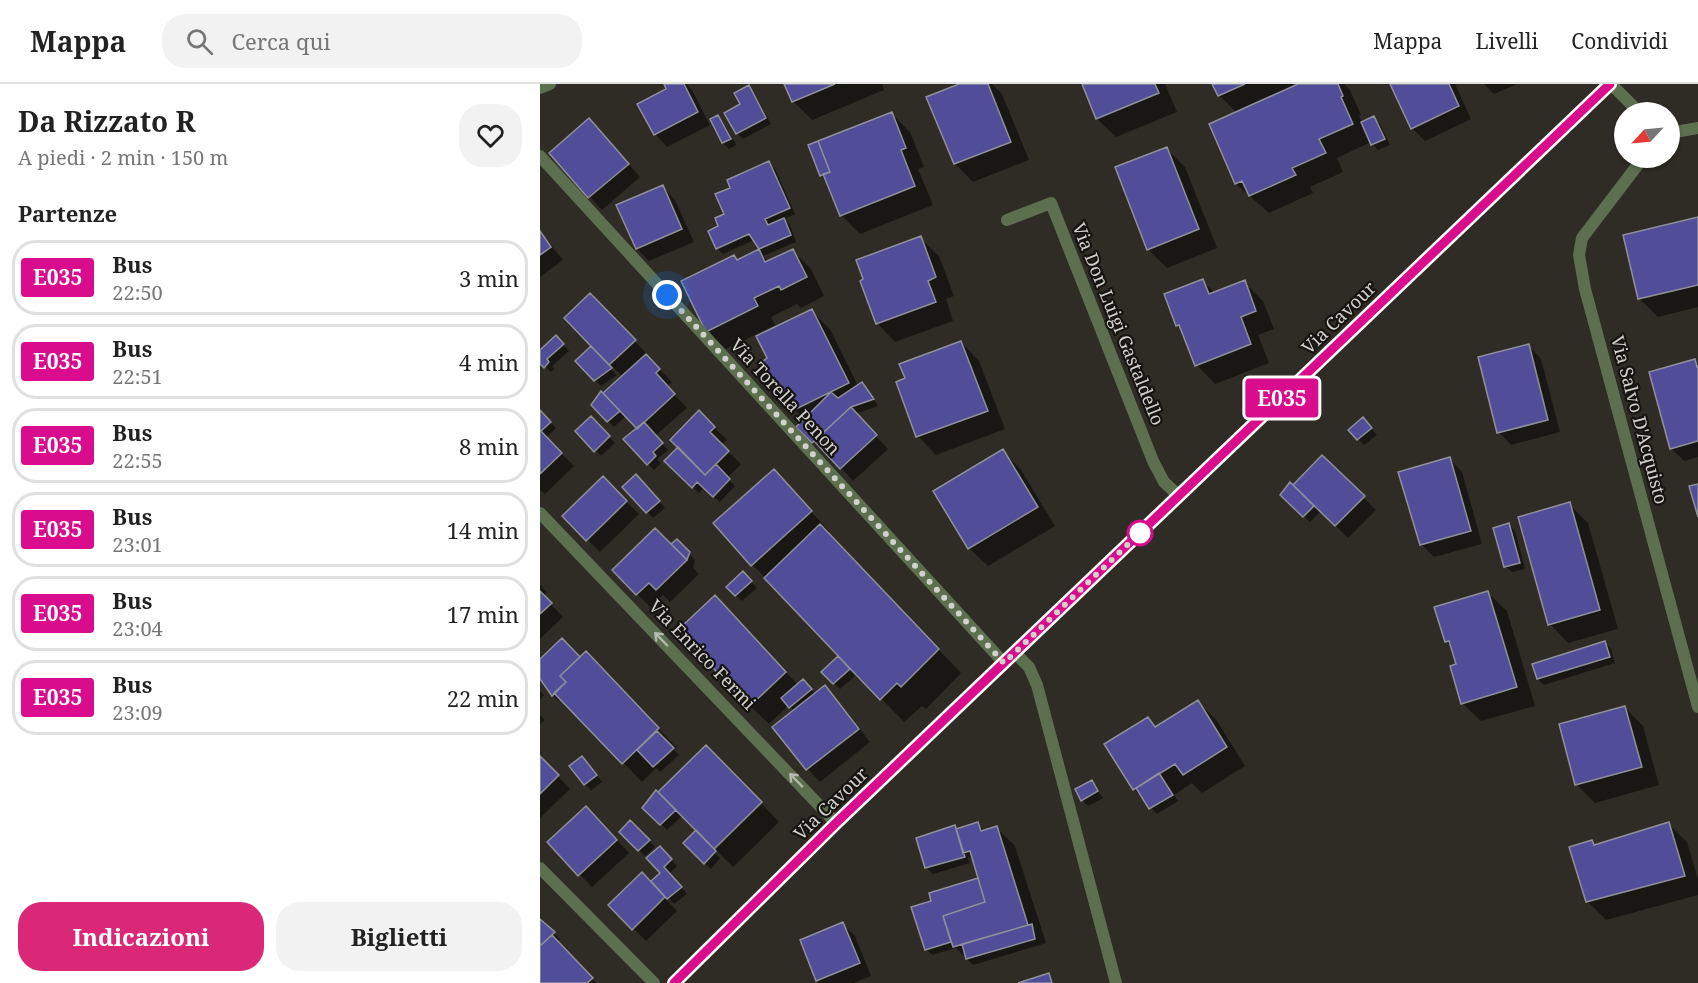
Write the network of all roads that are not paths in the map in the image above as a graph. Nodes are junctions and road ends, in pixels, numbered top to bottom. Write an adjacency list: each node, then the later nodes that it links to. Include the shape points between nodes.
1 (550, 84): 3 (street)
2 (1610, 84): 4 (street); 10 (main road, Via Cavour)
3 (540, 88)
4 (1629, 102)
5 (1698, 128): 6 (street)
6 (1680, 132)
7 (540, 156): 13 (street, Via Torella Penon)
8 (1635, 168): 14 (street, Via Salvo D'Acquisto, via 1582,238 1580,255)
9 (1007, 220): 10 (street, Via Don Luigi Gastaldello, via 1051,203 1153,461 1164,482)
10 (1179, 496): 12 (main road, Via Cavour)
11 (540, 513): 15 (street, Via Enrico Fermi, one-way to 11)
12 (1014, 652): 13 (main road, Via Cavour); 19 (street, via 1029,667 1037,685)
13 (1004, 663): 15 (main road, Via Cavour)
14 (1698, 707)
15 (836, 823): 18 (main road, Via Cavour)
16 (540, 868): 17 (street)
17 (654, 983)
18 (674, 983)
19 (1116, 983)

